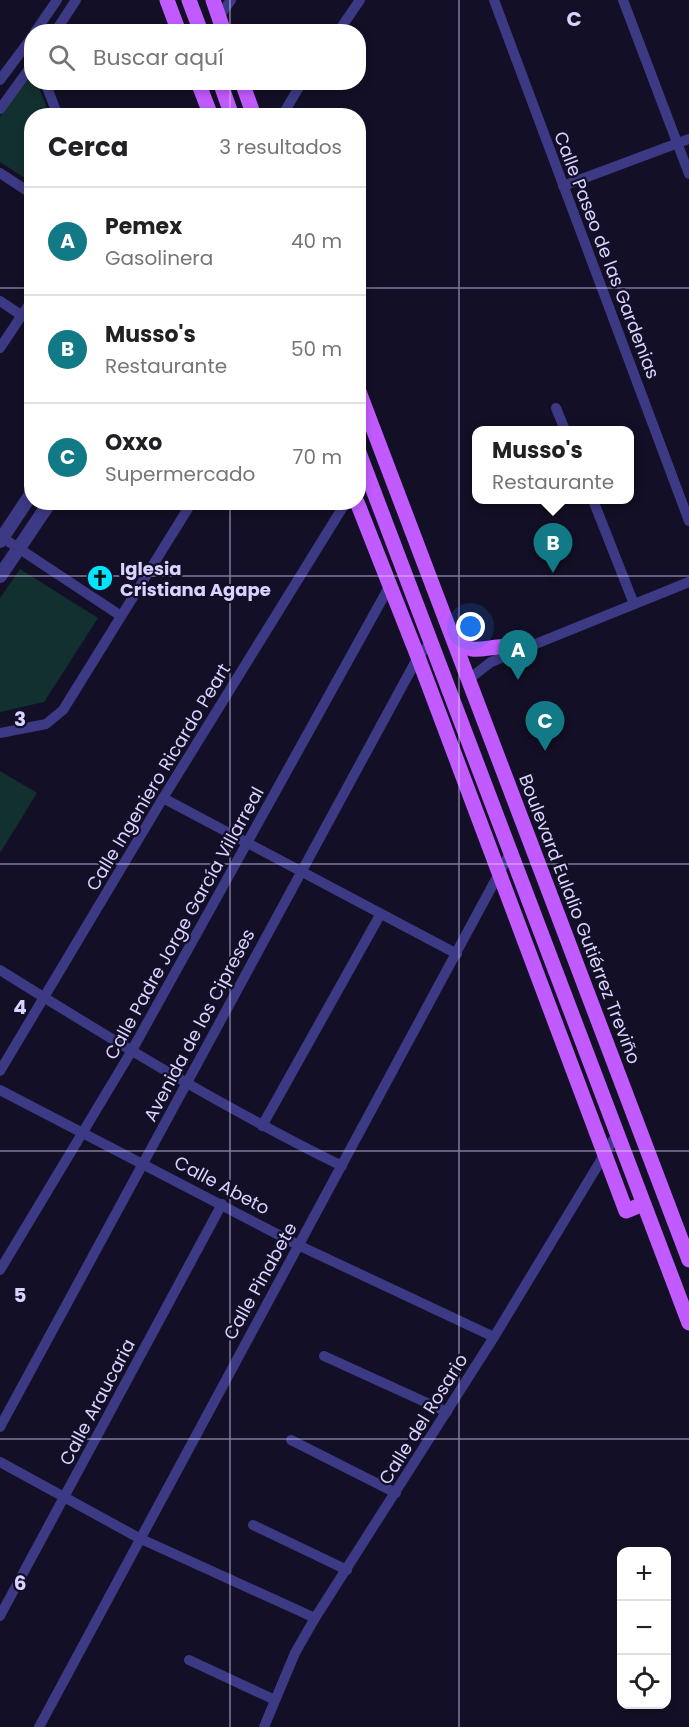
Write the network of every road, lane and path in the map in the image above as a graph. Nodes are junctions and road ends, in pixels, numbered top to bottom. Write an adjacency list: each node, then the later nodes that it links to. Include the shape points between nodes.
1 (57, 0): 11 (street)
2 (76, 0): 12 (street)
3 (167, 0): 13 (main road)
4 (189, 0): 14 (main road)
5 (213, 0): 10 (main road)
6 (231, 0): 10 (street)
7 (360, 0): 16 (street)
8 (495, 0): 35 (street, Calle Paseo de las Gardenias)
9 (623, 0): 32 (street)
10 (219, 17): 15 (main road)
11 (40, 24)
12 (60, 24)
13 (176, 24)
14 (198, 24)
15 (221, 24)
16 (344, 24)
17 (24, 50): 19 (street)
18 (24, 76): 30 (street)
19 (0, 80)
20 (48, 90): 25 (street)
21 (201, 90): 26 (main road)
22 (223, 90): 27 (main road)
23 (245, 90): 28 (main road)
24 (297, 90): 29 (street)
25 (55, 108)
26 (208, 108)
27 (229, 108)
28 (251, 108)
29 (287, 108)
30 (0, 109)
31 (689, 139): 32 (street)
32 (677, 143): 34 (street); 35 (street)
33 (0, 173): 36 (street)
34 (689, 174)
35 (563, 186): 51 (street, Calle Paseo de las Gardenias)
36 (24, 189)
37 (0, 301): 39 (street)
38 (24, 311): 39 (street)
39 (21, 315): 40 (street)
40 (0, 348)
41 (556, 408): 43 (street)
42 (366, 410): 60 (main road, Boulevard Eulalio Gutiérrez Treviño)
43 (563, 426)
44 (366, 471): 59 (main road)
45 (595, 504): 57 (street)
46 (24, 505): 52 (street)
47 (45, 510): 53 (street)
48 (187, 510): 58 (street)
49 (341, 510): 66 (street, Calle Ingeniero Ricardo Peart)
50 (360, 510): 56 (main road)
51 (689, 521)
52 (1, 538): 53 (street)
53 (19, 549): 54 (street); 58 (street)
54 (0, 576)
55 (689, 582): 57 (street)
56 (389, 587): 62 (main road); 67 (street, Calle Padre Jorge García Villarreal)
57 (634, 604): 61 (street)
58 (121, 616): 65 (street, via 56,718 36,727)
59 (432, 641): 62 (street, Avenida de los Cipreses); 64 (main road)
60 (454, 641): 61 (main road, via 470,650); 63 (main road, Boulevard Eulalio Gutiérrez Treviño)
61 (523, 649): 63 (street, via 490,662)
62 (418, 657): 69 (street, Avenida de los Cipreses); 70 (main road)
63 (469, 679): 64 (main road, via 462,695); 88 (main road, Boulevard Eulalio Gutiérrez Treviño)
64 (465, 729): 68 (main road)
65 (0, 733)
66 (163, 798): 67 (street); 74 (street, Calle Ingeniero Ricardo Peart)
67 (248, 843): 69 (street); 75 (street, Calle Padre Jorge García Villarreal)
68 (511, 851): 70 (street, Calle Pinabete); 81 (main road)
69 (300, 872): 71 (street); 77 (street, Avenida de los Cipreses)
70 (499, 875): 72 (street, Calle Pinabete); 82 (main road)
71 (380, 915): 72 (street); 79 (street)
72 (457, 954): 84 (street, Calle Pinabete)
73 (0, 970): 74 (street)
74 (44, 997): 75 (street); 76 (street, Calle Ingeniero Ricardo Peart)
75 (131, 1052): 77 (street); 80 (street, Calle Padre Jorge García Villarreal)
76 (0, 1071)
77 (185, 1084): 79 (street); 83 (street, Avenida de los Cipreses)
78 (0, 1090): 80 (street, Calle Abeto)
79 (262, 1126): 84 (street)
80 (84, 1132): 83 (street, Calle Abeto); 89 (street, Calle Padre Jorge García Villarreal)
81 (618, 1132): 82 (street, Calle del Rosario); 86 (main road)
82 (604, 1154): 86 (main road, via 626,1211); 91 (street, Calle del Rosario)
83 (143, 1163): 85 (street, Calle Abeto); 94 (street, Avenida de los Cipreses)
84 (342, 1166): 87 (street, Calle Pinabete)
85 (222, 1204): 87 (street, Calle Abeto); 98 (street, Calle Araucaria)
86 (643, 1204): 90 (main road)
87 (298, 1245): 91 (street, Calle Abeto); 100 (street, Calle Pinabete)
88 (689, 1260)
89 (0, 1270)
90 (689, 1323)
91 (494, 1337): 93 (street, Calle del Rosario)
92 (324, 1356): 93 (street)
93 (447, 1412): 97 (street, Calle del Rosario)
94 (0, 1427)
95 (291, 1440): 97 (street)
96 (0, 1462): 98 (street)
97 (396, 1493): 101 (street, Calle del Rosario)
98 (64, 1497): 100 (street); 102 (street, Calle Araucaria)
99 (253, 1526): 101 (street)
100 (139, 1538): 103 (street); 106 (street, Calle Pinabete)
101 (347, 1570): 103 (street, Calle del Rosario)
102 (0, 1616)
103 (315, 1618): 105 (street, Calle del Rosario)
104 (189, 1660): 105 (street)
105 (275, 1701): 107 (street, Calle del Rosario)
106 (39, 1727)
107 (264, 1727)

